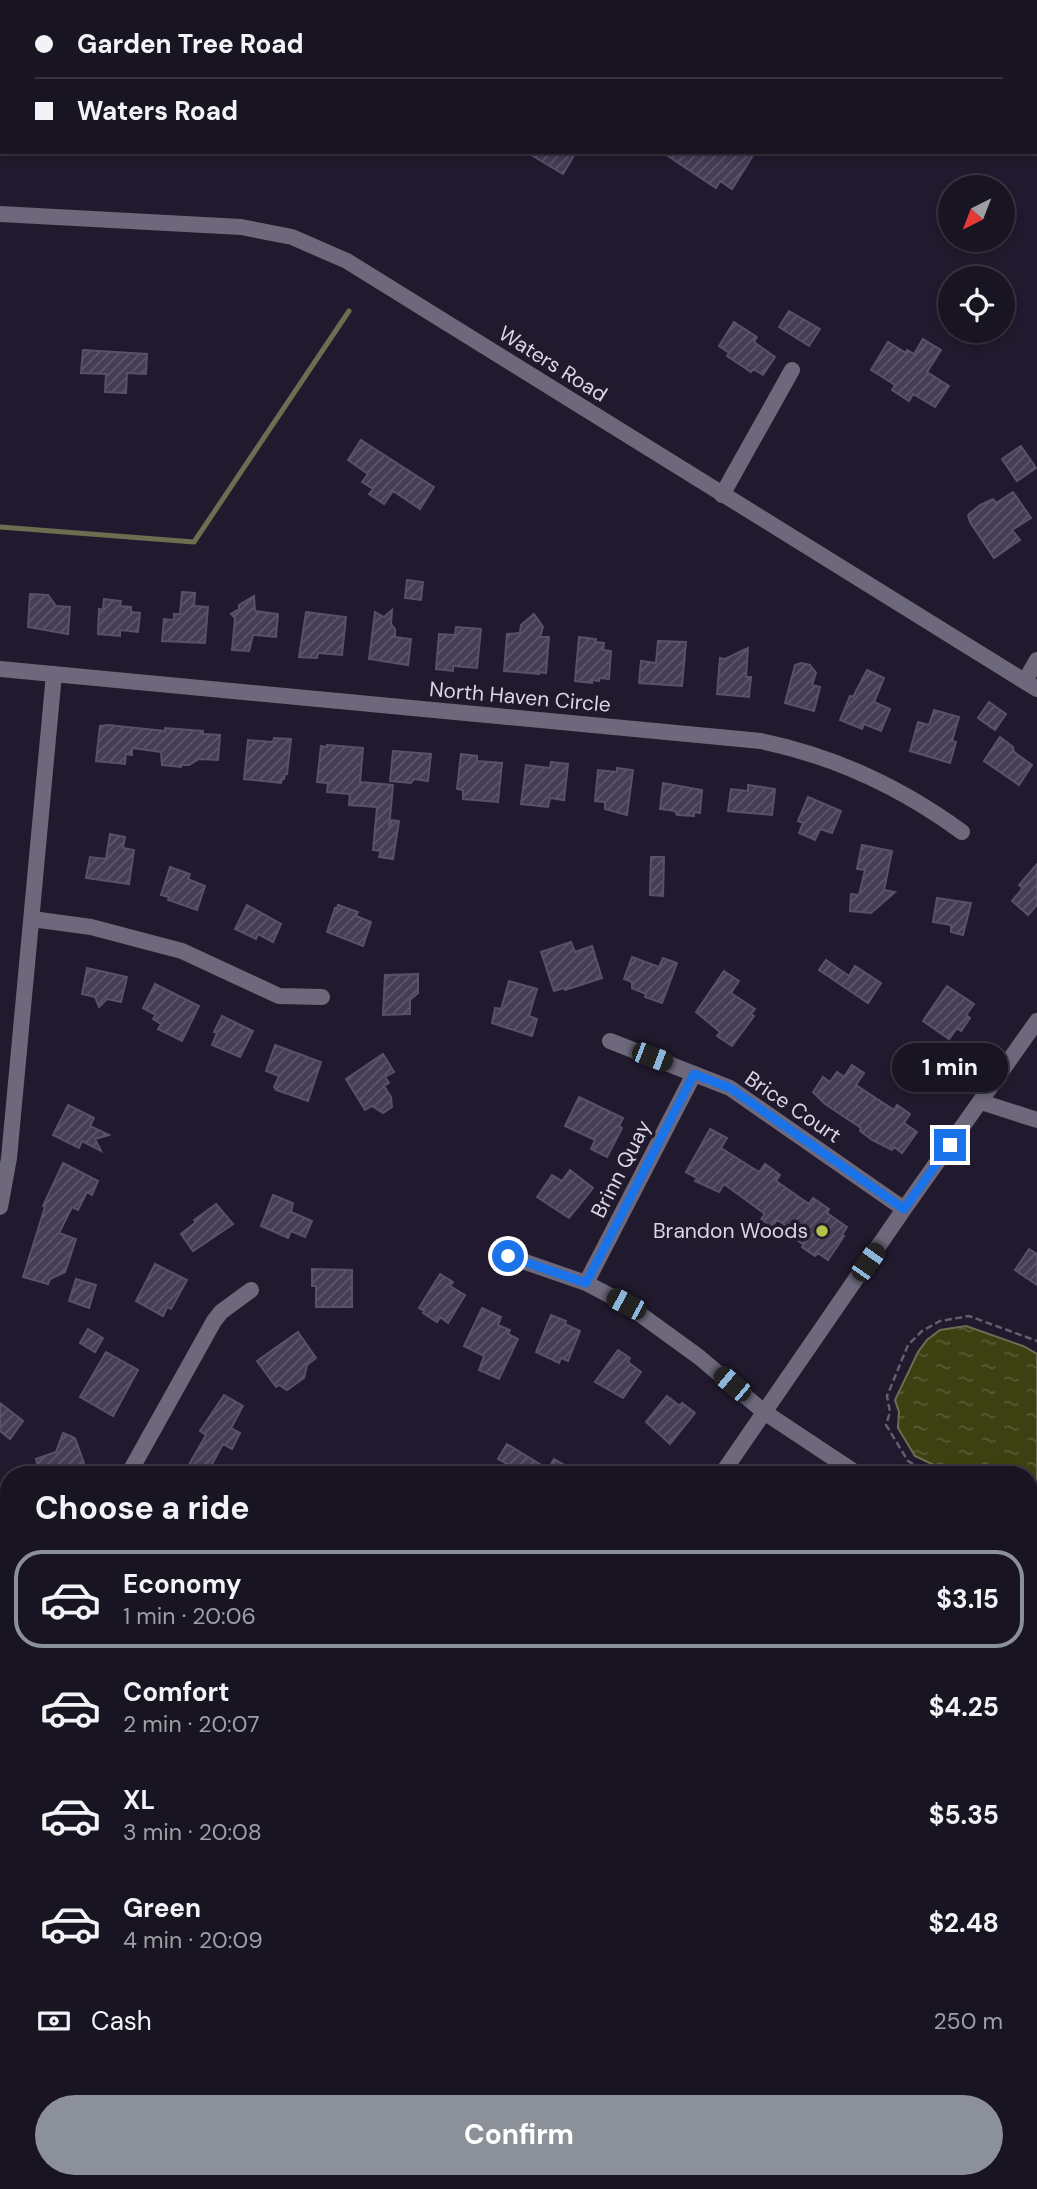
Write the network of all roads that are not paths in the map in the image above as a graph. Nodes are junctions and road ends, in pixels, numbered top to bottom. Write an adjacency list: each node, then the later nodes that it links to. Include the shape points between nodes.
1 (0, 214): 3 (street, Waters Road, via 241,227 312,244 347,261)
2 (792, 370): 3 (street)
3 (722, 495): 7 (street, Waters Road)
4 (1037, 660): 7 (street)
5 (0, 669): 6 (street, North Haven Circle)
6 (54, 674): 8 (street, North Haven Circle, via 761,741 866,775); 9 (street)
7 (1031, 685)
8 (961, 832)
9 (32, 919): 10 (street, via 91,927 182,951 279,996); 16 (street, via 9,1158)
10 (322, 997)
11 (1037, 1021): 14 (street)
12 (610, 1041): 13 (street, Brice Court)
13 (694, 1074): 17 (street, Brice Court, via 730,1088); 19 (street, Brinn Quay)
14 (981, 1102): 15 (street); 17 (street)
15 (1037, 1121)
16 (0, 1207)
17 (904, 1209): 21 (street)
18 (508, 1256): 19 (street)
19 (586, 1283): 21 (street, via 626,1304)
20 (251, 1290): 22 (street, via 214,1321)
21 (764, 1412): 23 (street); 24 (street)
22 (133, 1466)
23 (726, 1466)
24 (845, 1466)

